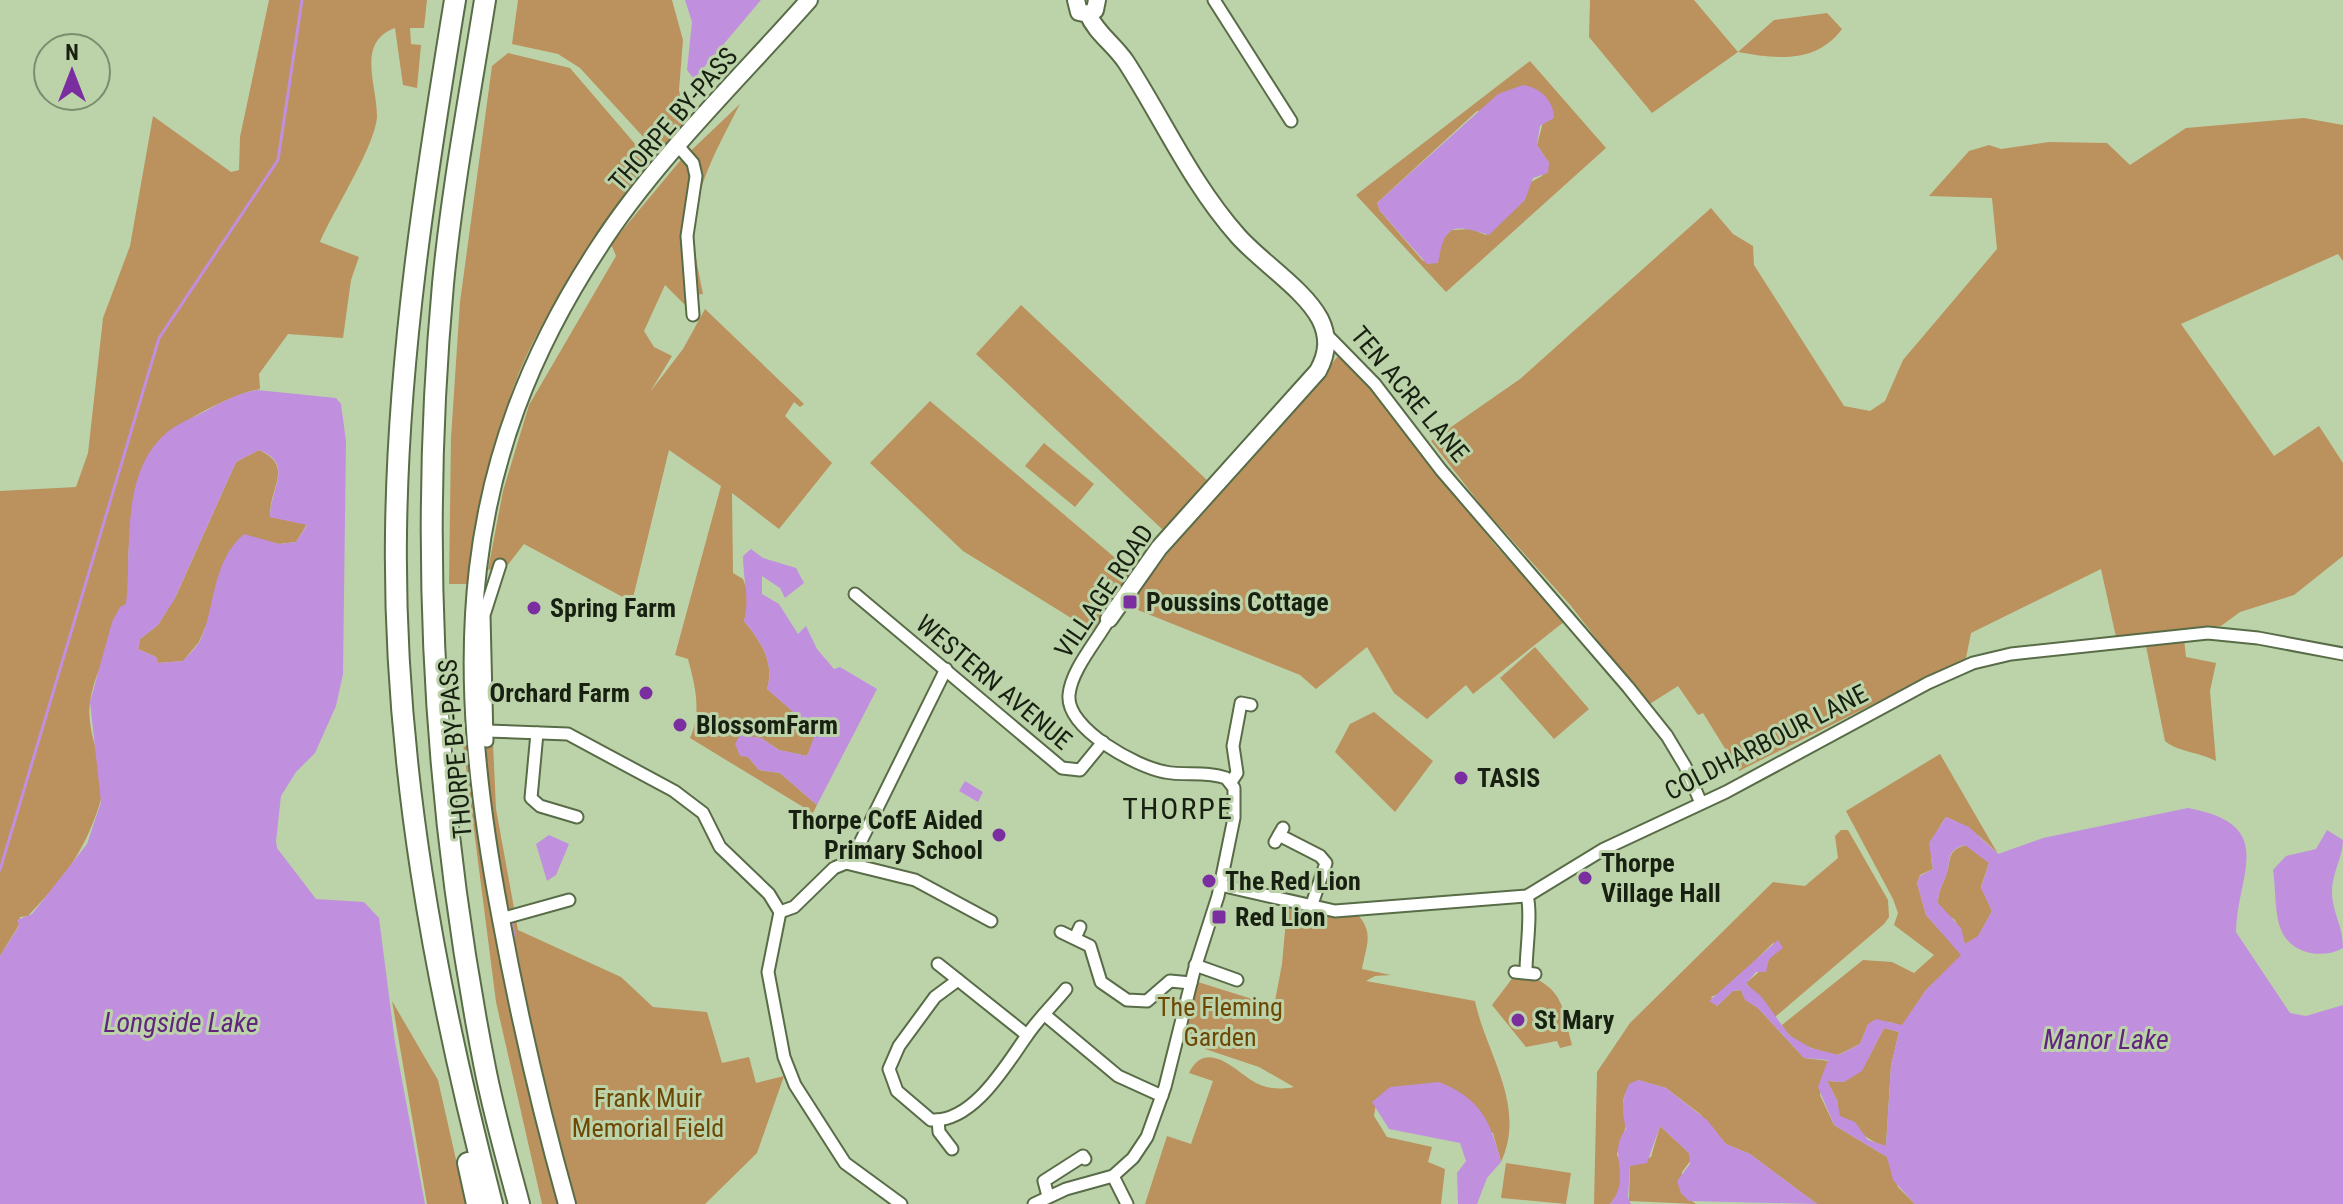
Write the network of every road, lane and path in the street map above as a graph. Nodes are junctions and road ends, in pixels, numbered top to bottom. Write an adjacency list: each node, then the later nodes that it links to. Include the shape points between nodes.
1 (455, 0): 42 (highway, via 426,178 405,366 396,535 402,712 421,867)
2 (485, 0): 50 (highway, via 443,286 431,519 433,648 458,918 485,1071)
3 (809, 0): 8 (main road, THORPE BY-PASS)
4 (1076, 0): 6 (main road, TEN ACRE LANE, via 1079,12)
5 (1214, 0): 7 (street)
6 (1092, 7): 10 (main road, TEN ACRE LANE, via 1098,32 1125,61 1209,201 1240,239 1314,310)
7 (1291, 121)
8 (679, 147): 9 (street, via 696,176 686,251); 29 (main road, THORPE BY-PASS, via 600,244 572,288 525,385 488,501 474,592 470,677 476,768)
9 (693, 315)
10 (1326, 334): 13 (main road, VILLAGE ROAD, via 1318,371 1159,548); 20 (street, TEN ACRE LANE, via 1375,384 1441,470 1667,736)
11 (500, 565): 17 (street, via 484,615 487,736)
12 (855, 594): 15 (street, WESTERN AVENUE)
13 (1109, 619): 18 (street, VILLAGE ROAD, via 1069,694 1078,720)
14 (2343, 654): 20 (street, COLDHARBOUR LANE, via 2208,633 2011,654 1973,663 1928,683)
15 (946, 669): 18 (street, WESTERN AVENUE, via 1067,771 1085,767); 23 (street)
16 (1251, 705): 19 (street, via 1241,703 1233,746 1237,773)
17 (537, 733): 21 (street, via 531,798); 28 (street, via 576,737 687,799 703,813 720,847 769,894)
18 (1103, 742): 19 (street, VILLAGE ROAD, via 1153,769 1217,775)
19 (1231, 782): 24 (street, via 1235,805)
20 (1701, 803): 25 (street, COLDHARBOUR LANE, via 1604,849)
21 (577, 817)
22 (1279, 835): 27 (street, via 1326,863)
23 (846, 863): 28 (street, via 794,907); 30 (street, via 915,880)
24 (1220, 885): 27 (street, COLDHARBOUR LANE); 33 (street)
25 (1527, 896): 27 (street, COLDHARBOUR LANE, via 1388,909); 34 (street)
26 (569, 900): 29 (street)
27 (1311, 907)
28 (780, 912): 52 (street, via 768,972 792,1077 845,1163)
29 (501, 919): 51 (main road, THORPE BY-PASS, via 532,1071)
30 (991, 921)
31 (1061, 932): 37 (street, via 1077,932 1094,952 1101,982 1127,1000 1147,1001 1170,981)
32 (938, 964): 35 (street)
33 (1195, 965): 36 (street); 37 (street)
34 (1525, 972)
35 (958, 980): 40 (street); 43 (street, via 935,997 889,1069 890,1080 905,1101 926,1118)
36 (1237, 980)
37 (1191, 983): 41 (street)
38 (1066, 989): 39 (street)
39 (1045, 1015): 40 (street); 41 (street, via 1118,1076)
40 (1027, 1035): 43 (street, via 992,1086)
41 (1162, 1096): 46 (street, via 1147,1137)
42 (470, 1119): 48 (highway, via 468,1161); 49 (highway)
43 (938, 1120): 44 (street, via 939,1132)
44 (952, 1149)
45 (1085, 1159): 47 (street, via 1044,1181)
46 (1113, 1176): 47 (street); 54 (street)
47 (1048, 1196): 53 (street)
48 (477, 1204)
49 (492, 1204)
50 (519, 1204)
51 (567, 1204)
52 (901, 1204)
53 (1034, 1204)
54 (1127, 1204)

